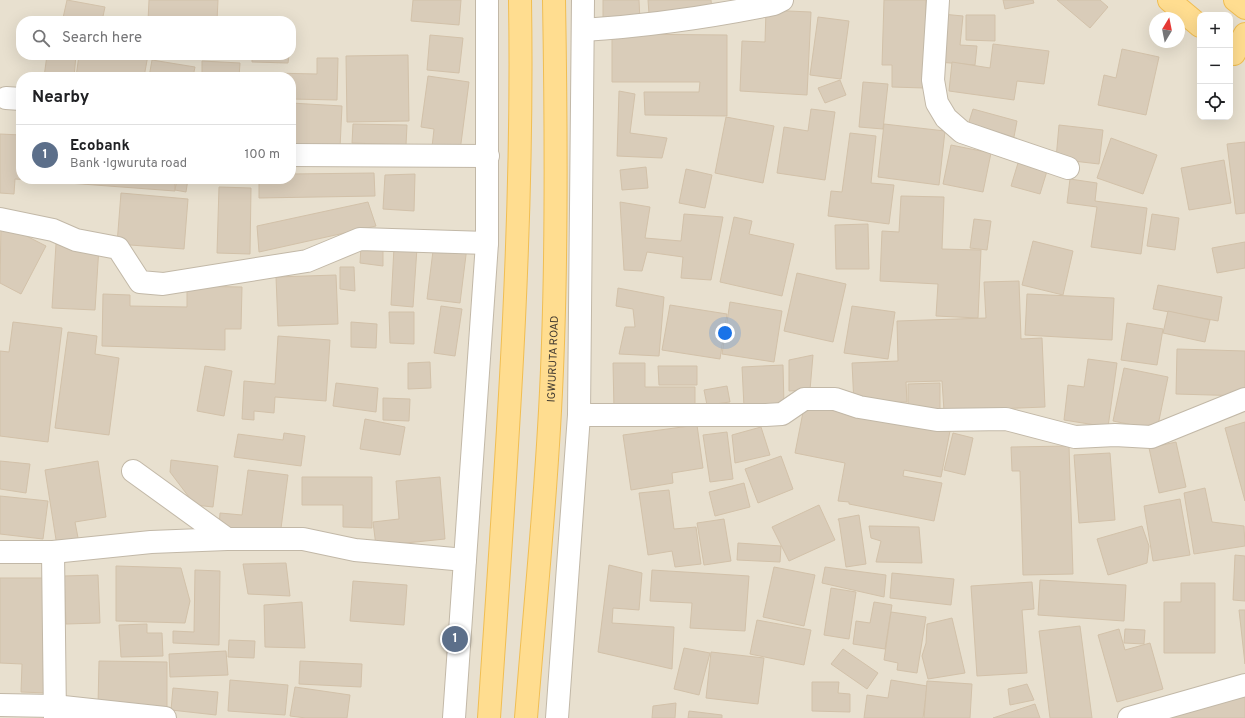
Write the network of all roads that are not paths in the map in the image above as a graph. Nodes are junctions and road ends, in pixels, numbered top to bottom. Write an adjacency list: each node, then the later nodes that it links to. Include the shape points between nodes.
1 (487, 0): 15 (street)
2 (520, 0): 32 (main road, via 514,340)
3 (554, 0): 33 (main road, IGWURUTA ROAD, via 556,144 553,342 548,456)
4 (583, 0): 11 (street)
5 (782, 0): 11 (street, via 774,4 707,17 638,27)
6 (938, 0): 16 (street, via 933,80 936,103 946,118 962,132)
7 (1169, 0): 10 (main road)
8 (1235, 0): 9 (main road)
9 (1245, 8)
10 (1197, 23)
11 (583, 30): 20 (street)
12 (1245, 34): 13 (main road)
13 (1236, 56)
14 (296, 155): 15 (street)
15 (488, 156): 18 (street)
16 (1068, 168)
17 (0, 220): 18 (street, via 53,230 76,240 118,248 140,282 163,284 307,261 360,239)
18 (487, 243): 25 (street)
19 (1245, 399): 20 (street, via 1151,437 1075,437 1006,419 937,420 859,407 835,399 804,399 782,414 766,415)
20 (579, 415): 34 (street)
21 (133, 471): 22 (street)
22 (227, 539): 24 (street, via 151,542); 25 (street, via 303,539 355,550)
23 (0, 552): 24 (street)
24 (53, 552): 28 (street)
25 (465, 560): 31 (street)
26 (1245, 685): 29 (street)
27 (0, 705): 28 (street)
28 (55, 712): 30 (street)
29 (1139, 717)
30 (165, 718)
31 (454, 718)
32 (489, 718)
33 (526, 718)
34 (557, 718)

